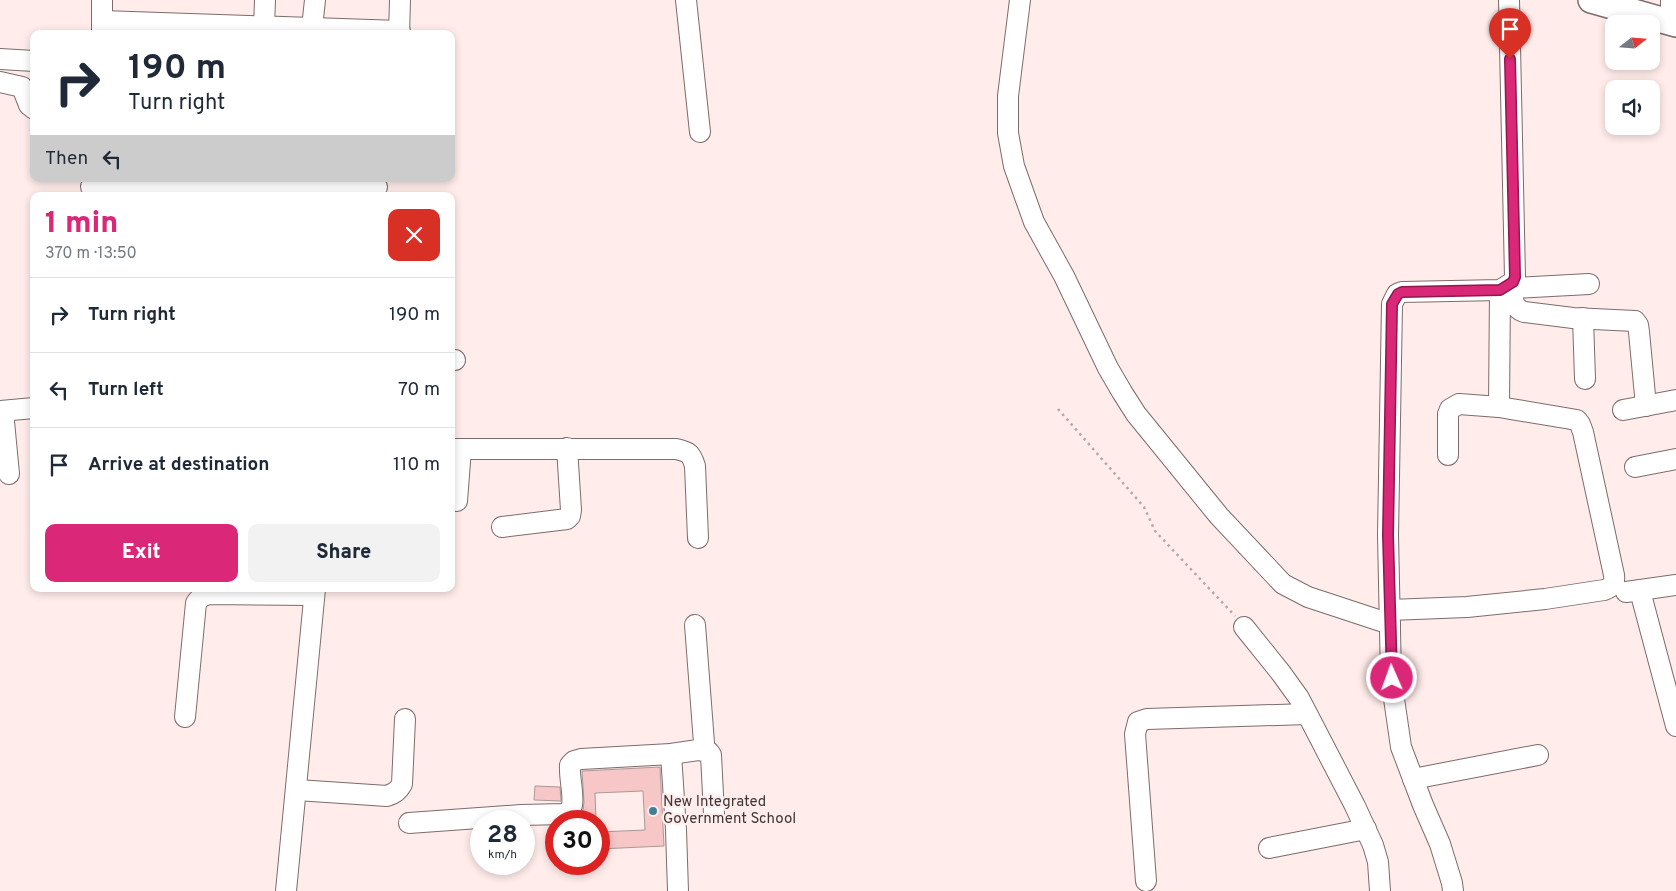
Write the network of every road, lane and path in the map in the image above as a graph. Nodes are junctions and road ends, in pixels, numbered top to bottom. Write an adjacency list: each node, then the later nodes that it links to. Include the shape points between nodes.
1 (102, 0): 11 (street)
2 (265, 0): 10 (street)
3 (315, 0): 12 (street)
4 (400, 0): 15 (street)
5 (686, 0): 20 (street)
6 (1020, 0): 52 (street, via 1008,96 1008,134 1014,166 1034,222 1122,392 1218,516 1283,584 1308,597)
7 (1509, 0): 28 (street, via 1515,277)
8 (1590, 0): 9 (main road)
9 (1673, 16)
10 (264, 26): 12 (street); 13 (street)
11 (102, 27): 13 (street)
12 (312, 28): 14 (street)
13 (216, 30)
14 (347, 30)
15 (400, 30)
16 (0, 60): 17 (street)
17 (30, 61)
18 (0, 82): 19 (street, via 22,87)
19 (30, 106)
20 (700, 132)
21 (207, 183): 24 (street); 26 (street)
22 (91, 187): 25 (street)
23 (377, 187): 24 (street)
24 (256, 191)
25 (135, 192): 26 (street)
26 (179, 192)
27 (1589, 284): 28 (street)
28 (1509, 287): 29 (street, via 1517,309 1524,312); 33 (street); 52 (street, via 1411,291 1398,294 1392,304 1388,535)
29 (1583, 318): 30 (street); 32 (street, via 1629,319 1638,325)
30 (1585, 378)
31 (1676, 400): 32 (street)
32 (1646, 406): 36 (street)
33 (1499, 407): 40 (street, via 1459,404 1450,409); 48 (street, via 1572,418 1580,424 1614,575)
34 (30, 408): 37 (street)
35 (1058, 409): 53 (path, via 1144,507 1155,531)
36 (1624, 410)
37 (2, 411): 43 (street)
38 (567, 448): 39 (street); 45 (street, via 570,516); 46 (street, via 688,451 695,466)
39 (456, 449): 44 (street)
40 (1448, 456)
41 (1676, 459): 42 (street)
42 (1635, 467)
43 (9, 474)
44 (457, 501)
45 (502, 527)
46 (698, 538)
47 (1676, 584): 49 (street)
48 (1612, 587): 49 (street, via 1620,592); 52 (street)
49 (1640, 591): 58 (street)
50 (225, 592): 56 (street, via 201,597 196,603)
51 (314, 592): 63 (street)
52 (1390, 618): 62 (street, via 1397,724)
53 (1244, 626): 55 (street, via 1299,698)
54 (700, 636): 59 (street, via 707,695 704,743)
55 (1307, 714): 66 (street); 68 (street, via 1147,719 1138,722 1135,734)
56 (184, 717)
57 (405, 719): 63 (street, via 402,784 394,794)
58 (1676, 726)
59 (698, 750): 60 (street); 64 (street, via 712,755)
60 (671, 754): 65 (street, via 574,761 569,774 572,805 564,814 542,808); 70 (street)
61 (1538, 755): 62 (street)
62 (1413, 779): 72 (street, via 1440,844)
63 (296, 790): 69 (street)
64 (714, 814)
65 (410, 823)
66 (1366, 829): 67 (street); 71 (street, via 1378,862)
67 (1269, 848)
68 (1146, 880)
69 (286, 891)
70 (678, 891)
71 (1380, 891)
72 (1453, 891)

